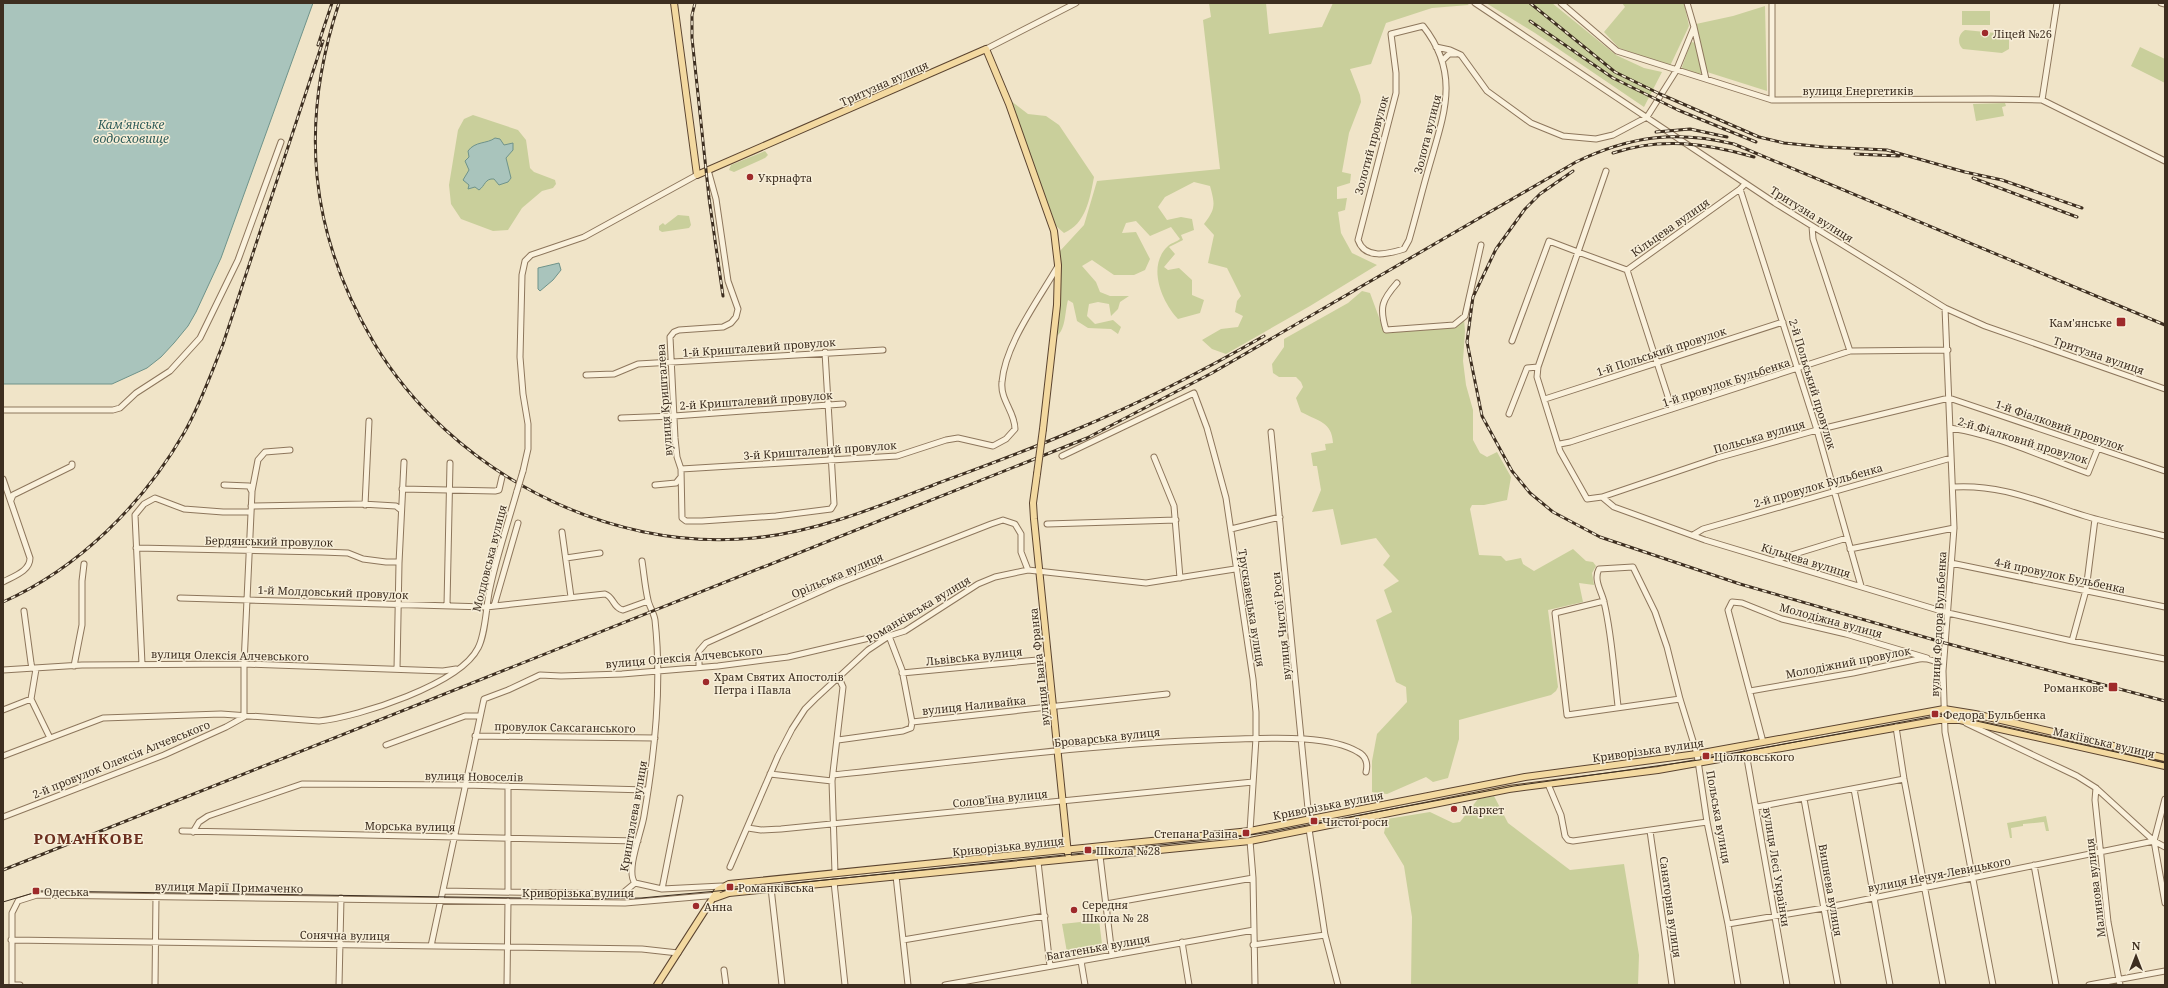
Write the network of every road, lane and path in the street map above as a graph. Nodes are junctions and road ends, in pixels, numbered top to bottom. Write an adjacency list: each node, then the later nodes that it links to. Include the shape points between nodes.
1 (674, 3): 25 (main road)
2 (1076, 3): 13 (street, Тритузна вулиця)
3 (1475, 3): 20 (street, Тритузна вулиця)
4 (1561, 3): 16 (street, вулиця Енергетиків, via 1617,51)
5 (1687, 3): 11 (street)
6 (1772, 3): 18 (street)
7 (2057, 3): 19 (street)
8 (2161, 3): 9 (street)
9 (2165, 4)
10 (1423, 26): 12 (street, Золота вулиця); 30 (street, Золотий провулок, via 1391,34 1396,93 1358,240 1360,247 1372,254)
11 (1694, 27): 16 (street); 17 (street)
12 (1436, 47): 14 (street); 15 (street, Золота вулиця)
13 (986, 49): 23 (main road, Тритузна вулиця); 32 (main road, вулиця Івана Франка, via 1009,104 1054,231)
14 (1461, 55): 15 (street, via 1449,54); 20 (street, via 1487,91 1509,109 1531,123 1563,136 1596,139 1613,135)
15 (1443, 60): 30 (street, Золота вулиця, via 1448,86 1444,114 1409,240)
16 (1676, 71): 17 (street, вулиця Енергетиків); 20 (street)
17 (1706, 79): 18 (street, вулиця Енергетиків)
18 (1772, 100): 19 (street, вулиця Енергетиків)
19 (2042, 100): 22 (street, вулиця Енергетиків)
20 (1647, 117): 26 (street, Тритузна вулиця)
21 (281, 142): 53 (street, via 250,228 217,306 200,338 170,371 120,408 113,410)
22 (2165, 161)
23 (708, 170): 25 (main road, Тритузна вулиця); 43 (street, вулиця Кришталева, via 716,199 728,281 738,309 731,323 723,327 674,332 669,342)
24 (1606, 171): 31 (street)
25 (697, 175): 126 (street, Молдовська вулиця, bridge, via 584,237 531,255 525,261 520,357 528,424 528,449)
26 (1745, 184): 27 (street, Кільцева вулиця); 28 (street, Тритузна вулиця)
27 (1740, 189): 33 (street, Кільцева вулиця); 36 (street, 2-й Польський провулок)
28 (1812, 226): 35 (street, Тритузна вулиця); 39 (street, via 1813,239)
29 (1481, 246): 34 (street, via 1464,316 1458,323 1429,328 1386,330 1382,304 1385,296)
30 (1404, 249)
31 (1578, 252): 33 (street, Кільцева вулиця); 37 (street, Кільцева вулиця, via 1549,241); 44 (street)
32 (1058, 266): 67 (street, 3-й Кришталевий провулок, via 1015,341 1004,370 1002,393 1015,426 1014,432 993,446 958,438 897,456); 113 (main road, вулиця Івана Франка, bridge, via 1053,348 1033,503)
33 (1627, 270): 42 (street)
34 (1397, 283)
35 (1945, 308): 40 (street, вулиця Федора Бульбенка); 47 (street, Тритузна вулиця, via 1985,326)
36 (1783, 322): 42 (street, 1-й Польський провулок); 45 (street, 2-й Польський провулок)
37 (1512, 341)
38 (883, 350): 41 (street, 1-й Кришталевий провулок)
39 (1850, 350): 40 (street, 1-й провулок Бульбенка); 45 (street, 1-й провулок Бульбенка)
40 (1948, 350): 48 (street, вулиця Федора Бульбенка)
41 (825, 352): 43 (street, 1-й Кришталевий провулок); 51 (street)
42 (1657, 363): 49 (street, 1-й Польський провулок); 52 (street)
43 (671, 364): 46 (street, 1-й Кришталевий провулок, via 638,364 614,374); 55 (street, вулиця Кришталева)
44 (1538, 367): 49 (street, via 1538,382); 54 (street, via 1527,368)
45 (1798, 369): 52 (street, 1-й провулок Бульбенка); 59 (street, 2-й Польський провулок)
46 (586, 375)
47 (2165, 389)
48 (1949, 398): 58 (street, вулиця Федора Бульбенка); 59 (street, Польська вулиця); 62 (street, 1-й Фіалковий провулок)
49 (1545, 399): 61 (street)
50 (844, 404): 51 (street, 2-й Кришталевий провулок)
51 (828, 405): 55 (street, 2-й Кришталевий провулок); 67 (street)
52 (1672, 409): 61 (street, 1-й провулок Бульбенка)
53 (3, 410)
54 (1509, 414)
55 (674, 416): 56 (street, 2-й Кришталевий провулок); 71 (street, вулиця Кришталева, via 677,457)
56 (621, 418)
57 (369, 420): 87 (street)
58 (1950, 428): 62 (street, 2-й Фіалковий провулок, via 1978,434 2088,473); 66 (street, вулиця Федора Бульбенка)
59 (1817, 430): 81 (street, 2-й Польський провулок); 83 (street, Польська вулиця, via 1717,458)
60 (1271, 432): 90 (street, вулиця Чистої Роси)
61 (1560, 444): 84 (street, via 1560,451 1587,499)
62 (2098, 448): 72 (street, 1-й Фіалковий провулок)
63 (290, 450): 82 (street, via 265,452 258,460)
64 (1062, 456): 96 (street, Трускавецька вулиця, via 1194,393 1218,468)
65 (1154, 457): 92 (street, via 1174,506)
66 (1950, 458): 78 (street, вулиця Федора Бульбенка); 81 (street, 2-й провулок Бульбенка)
67 (831, 459): 71 (street, 3-й Кришталевий провулок); 74 (street, вулиця Кришталева, via 834,504 826,511 692,522 682,518)
68 (404, 462): 79 (street)
69 (450, 463): 80 (street)
70 (72, 464): 85 (street, via 13,495)
71 (681, 469): 74 (street, вулиця Кришталева)
72 (2165, 471)
73 (502, 477): 80 (street, via 499,490)
74 (680, 478): 77 (street, via 676,483)
75 (3, 479): 85 (street)
76 (224, 485): 82 (street, via 249,486)
77 (655, 485)
78 (1953, 487): 91 (street, via 2006,490); 95 (street, вулиця Федора Бульбенка)
79 (402, 489): 80 (street); 88 (street)
80 (449, 491): 124 (street)
81 (1834, 491): 98 (street, 2-й провулок Бульбенка, via 1703,529); 100 (street, 2-й Польський провулок)
82 (252, 492): 89 (street)
83 (1614, 494): 84 (street, Польська вулиця); 86 (street)
84 (1602, 497): 86 (street, Кільцева вулиця)
85 (11, 501): 115 (street, via 30,564)
86 (1611, 504): 98 (street, Кільцева вулиця)
87 (365, 505): 88 (street); 89 (street)
88 (400, 507): 108 (street)
89 (251, 509): 101 (street, via 189,510 159,499 149,501 133,518); 103 (street)
90 (1280, 517): 96 (street); 166 (street, вулиця Чистої Роси)
91 (2094, 519): 99 (street); 117 (street)
92 (1176, 520): 94 (street); 114 (street)
93 (518, 523): 125 (street)
94 (1047, 524)
95 (1954, 528): 102 (street); 109 (street, вулиця Федора Бульбенка)
96 (1231, 529): 111 (street, Трускавецька вулиця)
97 (562, 532): 105 (street)
98 (1693, 535): 106 (street, Кільцева вулиця)
99 (2165, 536)
100 (1847, 538): 102 (street, 2-й Польський провулок); 106 (street)
101 (136, 548): 103 (street, Бердянський провулок); 135 (street)
102 (1850, 549): 116 (street, 2-й Польський провулок)
103 (249, 552): 108 (street, Бердянський провулок, via 344,553 363,559); 120 (street)
104 (600, 553): 105 (street)
105 (566, 558): 118 (street)
106 (1774, 560): 116 (street, Кільцева вулиця)
107 (642, 561): 121 (street, Кришталева вулиця)
108 (399, 562): 123 (street)
109 (1951, 563): 117 (street, 4-й провулок Бульбенка); 129 (street, вулиця Федора Бульбенка)
110 (84, 564): 137 (street, via 82,624)
111 (1235, 569): 114 (street, Романківська вулиця); 165 (street, Трускавецька вулиця, via 1253,679)
112 (1028, 570): 113 (street, Романківська вулиця); 130 (street, Романківська вулиця, via 995,577 978,584 905,630); 138 (street, Орільська вулиця, via 1021,552 1019,530 1015,524 1003,520 837,584 706,643 699,651)
113 (1039, 572): 114 (street, Романківська вулиця, via 1146,583); 132 (main road, вулиця Івана Франка)
114 (1180, 578)
115 (3, 582)
116 (1861, 586): 129 (street, Кільцева вулиця)
117 (2086, 590): 127 (street, 4-й провулок Бульбенка); 131 (street)
118 (571, 597): 121 (street, 1-й Молдовський провулок, via 608,595 615,606 623,610); 125 (street, 1-й Молдовський провулок)
119 (180, 598): 120 (street, 1-й Молдовський провулок)
120 (247, 600): 123 (street, 1-й Молдовський провулок); 136 (street)
121 (648, 601): 143 (street, Кришталева вулиця, via 655,618)
122 (1604, 601): 150 (street, Польська вулиця, via 1598,584 1599,570 1632,567 1636,570 1667,647); 152 (street); 152 (street, via 1555,613 1563,693 1567,715)
123 (398, 603): 124 (street, 1-й Молдовський провулок); 140 (street)
124 (447, 606): 126 (street, 1-й Молдовський провулок)
125 (494, 606): 126 (street, 1-й Молдовський провулок)
126 (486, 607): 141 (street, Молдовська вулиця, via 479,646 466,664)
127 (2165, 607)
128 (24, 611): 139 (street, via 32,668)
129 (1948, 613): 131 (street, Кільцева вулиця); 144 (street, вулиця Федора Бульбенка)
130 (889, 636): 138 (street, вулиця Олексія Алчевського, via 788,657); 145 (street); 146 (street, Романківська вулиця, via 868,650)
131 (2072, 641): 134 (street, Кільцева вулиця)
132 (1048, 658): 145 (street, Львівська вулиця); 151 (main road, вулиця Івана Франка)
133 (1927, 658): 144 (street, Молодіжний провулок, via 1942,665); 147 (street, Молодіжний провулок); 147 (street, Молодіжна вулиця, via 1846,634 1782,619 1735,601 1728,610)
134 (2165, 659)
135 (142, 664): 136 (street, вулиця Олексія Алчевського); 137 (street, вулиця Олексія Алчевського)
136 (244, 664): 140 (street, вулиця Олексія Алчевського); 156 (street)
137 (74, 666): 139 (street, вулиця Олексія Алчевського)
138 (699, 667): 143 (street, вулиця Олексія Алчевського)
139 (36, 669): 142 (street, вулиця Олексія Алчевського); 149 (street)
140 (397, 669): 141 (street, вулиця Олексія Алчевського)
141 (457, 669): 156 (street, Молдовська вулиця, via 414,694 334,720)
142 (3, 670)
143 (659, 671): 155 (street, вулиця Олексія Алчевського, via 561,676 540,674 484,699); 164 (street, Кришталева вулиця)
144 (1943, 671): 153 (street, вулиця Федора Бульбенка)
145 (902, 674): 159 (street)
146 (839, 678): 167 (street, via 843,687); 181 (street, Романківська вулиця, via 806,709 792,729)
147 (1750, 691): 168 (street, Молодіжна вулиця)
148 (1167, 694): 151 (street, вулиця Наливайка)
149 (31, 699): 154 (street); 163 (street)
150 (1680, 699): 152 (street); 175 (street, Польська вулиця)
151 (1052, 706): 159 (street, вулиця Наливайка); 173 (main road, вулиця Івана Франка)
152 (1618, 706)
153 (1944, 709): 157 (street, вулиця Федора Бульбенка); 162 (main road, Макіївська вулиця, via 1969,712); 168 (main road, Криворізька вулиця)
154 (3, 710)
155 (479, 716): 161 (street); 171 (street, via 465,716)
156 (244, 717): 163 (street, Молдовська вулиця, via 221,714 103,718); 197 (street, 2-й провулок Олексія Алчевського, via 164,755)
157 (1945, 719): 158 (main road, Макіївська вулиця); 160 (main road, Криворізька вулиця); 223 (street, вулиця Федора Бульбенка, via 1948,749)
158 (1960, 720): 169 (main road, Макіївська вулиця); 188 (street, via 2077,776)
159 (912, 722): 167 (street, вулиця Наливайка, via 911,728 903,731)
160 (1896, 727): 174 (main road, Криворізька вулиця); 183 (street)
161 (475, 736): 164 (street, провулок Саксаганського); 186 (street)
162 (2066, 736): 169 (street); 170 (main road, Макіївська вулиця)
163 (50, 738): 176 (street, Молдовська вулиця)
164 (655, 738): 190 (street, Кришталева вулиця)
165 (1256, 738): 166 (street, Броварська вулиця); 173 (street, Броварська вулиця, via 1171,741); 184 (street, Трускавецька вулиця)
166 (1302, 739): 180 (street, Броварська вулиця, via 1351,748 1366,759); 198 (street, вулиця Чистої Роси)
167 (838, 740): 182 (street)
168 (1763, 742): 175 (main road, Криворізька вулиця)
169 (2064, 744): 172 (main road, Макіївська вулиця)
170 (2100, 744): 172 (street); 177 (main road, Макіївська вулиця)
171 (386, 745)
172 (2098, 751): 179 (main road, Макіївська вулиця)
173 (1057, 752): 182 (street, Броварська вулиця); 194 (main road, вулиця Івана Франка)
174 (1746, 753): 178 (main road, Криворізька вулиця); 195 (street, вулиця Лесі Українки)
175 (1697, 754): 178 (street, Польська вулиця); 198 (main road, Криворізька вулиця, via 1525,777)
176 (3, 756)
177 (2165, 758)
178 (1699, 763): 185 (main road, Криворізька вулиця); 199 (street, Польська вулиця)
179 (2165, 766)
180 (1366, 772)
181 (770, 774): 182 (street, Броварська вулиця); 201 (street, Романківська вулиця)
182 (832, 778): 200 (street)
183 (1904, 779): 189 (street); 227 (street)
184 (1253, 782): 194 (street, Соловʼїна вулиця); 203 (street, Трускавецька вулиця)
185 (1548, 784): 202 (main road, Криворізька вулиця, via 1509,789); 204 (street, via 1568,840)
186 (465, 785): 187 (street, вулиця Новоселів); 206 (street, вулиця Новоселів, via 302,784 208,816 199,822); 207 (street)
187 (508, 786): 190 (street, вулиця Новоселів); 208 (street)
188 (2096, 788): 211 (street); 214 (street, Малинова вулиця)
189 (1854, 789): 192 (street); 235 (street)
190 (647, 790): 209 (street, Кришталева вулиця)
191 (680, 798): 229 (street)
192 (1804, 799): 195 (street); 242 (street, Вишнева вулиця)
193 (2165, 799): 196 (street)
194 (1063, 802): 200 (street, Соловʼїна вулиця); 213 (main road, вулиця Івана Франка)
195 (1757, 807): 244 (street, вулиця Лесі Українки)
196 (2163, 816): 211 (street)
197 (3, 817)
198 (1309, 819): 203 (main road, Криворізька вулиця)
199 (1707, 822): 204 (street); 245 (street, Польська вулиця)
200 (833, 824): 201 (street, Соловʼїна вулиця, via 761,830); 220 (street)
201 (748, 828): 219 (street, Романківська вулиця)
202 (1309, 829): 210 (main road, Криворізька вулиця); 247 (street)
203 (1250, 831): 213 (main road, Криворізька вулиця)
204 (1650, 831): 278 (street, Санаторна вулиця)
205 (182, 832): 206 (street, Морська вулиця)
206 (193, 832): 207 (street, Морська вулиця)
207 (455, 837): 208 (street, Морська вулиця); 230 (street)
208 (509, 838): 209 (street, Морська вулиця); 231 (street)
209 (638, 841): 225 (street, Кришталева вулиця, via 631,875)
210 (1250, 841): 215 (main road, Криворізька вулиця); 222 (street)
211 (2154, 841): 212 (street); 214 (street, вулиця Нечуя-Левицького); 240 (street)
212 (2165, 847)
213 (1068, 850): 216 (main road, вулиця Івана Франка); 220 (main road, Криворізька вулиця)
214 (2101, 852): 218 (street, вулиця Нечуя-Левицького); 262 (street, Малинова вулиця, via 2108,922)
215 (1100, 856): 216 (main road, Криворізька вулиця); 241 (street)
216 (1069, 859): 217 (main road, Криворізька вулиця)
217 (1038, 862): 221 (main road, Криворізька вулиця); 243 (street)
218 (2034, 865): 223 (street, вулиця Нечуя-Левицького); 285 (street)
219 (730, 867)
220 (834, 873): 226 (main road, Криворізька вулиця)
221 (896, 876): 224 (main road, Криворізька вулиця); 249 (street)
222 (1253, 878): 241 (street); 246 (street)
223 (1973, 878): 227 (street, вулиця Нечуя-Левицького); 284 (street, вулиця Федора Бульбенка)
224 (834, 882): 228 (main road, Криворізька вулиця); 271 (street)
225 (635, 883): 229 (street); 231 (street, via 618,894)
226 (722, 886): 229 (street); 233 (main road)
227 (1925, 886): 235 (street, вулиця Нечуя-Левицького); 283 (street)
228 (771, 888): 232 (main road, Криворізька вулиця); 270 (street)
229 (662, 889)
230 (443, 891): 231 (street); 237 (street)
231 (508, 892)
232 (722, 894): 233 (street, Криворізька вулиця); 239 (main road, Криворізька вулиця)
233 (715, 895): 238 (street, Криворізька вулиця, via 625,904); 239 (main road)
234 (156, 896): 236 (street, вулиця Марії Примаченко); 248 (street, вулиця Марії Примаченко, via 52,894 18,901 12,913); 250 (street)
235 (1874, 897): 242 (street, вулиця Нечуя-Левицького); 282 (street)
236 (341, 898): 237 (street, вулиця Марії Примаченко); 252 (street)
237 (441, 900): 238 (street, Криворізька вулиця); 254 (street)
238 (508, 901): 255 (street)
239 (710, 903): 256 (main road)
240 (2165, 903)
241 (1106, 904): 257 (street)
242 (1824, 908): 244 (street, вулиця Нечуя-Левицького); 281 (street, Вишнева вулиця)
243 (1045, 916): 249 (street); 259 (street)
244 (1775, 916): 245 (street, вулиця Нечуя-Левицького); 280 (street, вулиця Лесі Українки)
245 (1728, 924): 279 (street, Польська вулиця)
246 (1254, 930): 251 (street, Багатенька вулиця); 253 (street)
247 (1326, 935): 253 (street); 277 (street)
248 (11, 940): 250 (street, Сонячна вулиця); 263 (street)
249 (903, 940): 272 (street)
250 (155, 942): 252 (street, Сонячна вулиця); 265 (street)
251 (1182, 942): 257 (street, Багатенька вулиця); 275 (street)
252 (340, 944): 254 (street, Сонячна вулиця); 266 (street)
253 (1253, 944): 276 (street)
254 (431, 946): 255 (street, Сонячна вулиця)
255 (508, 948): 256 (street, Сонячна вулиця, via 642,949); 267 (street)
256 (678, 953): 268 (main road)
257 (1112, 955): 258 (street, Багатенька вулиця)
258 (1081, 961): 259 (street, Багатенька вулиця); 274 (street)
259 (1050, 966): 273 (street, Багатенька вулиця)
260 (724, 970): 269 (street)
261 (2165, 971): 262 (street)
262 (2119, 982): 286 (street)
263 (12, 985): 264 (street)
264 (20, 985)
265 (155, 985)
266 (339, 985)
267 (507, 985)
268 (657, 985)
269 (726, 985)
270 (782, 985)
271 (845, 985)
272 (908, 985)
273 (945, 985)
274 (1085, 985)
275 (1190, 985)
276 (1255, 985)
277 (1338, 985)
278 (1672, 985)
279 (1738, 985)
280 (1787, 985)
281 (1838, 985)
282 (1890, 985)
283 (1943, 985)
284 (1993, 985)
285 (2056, 985)
286 (2089, 985)

